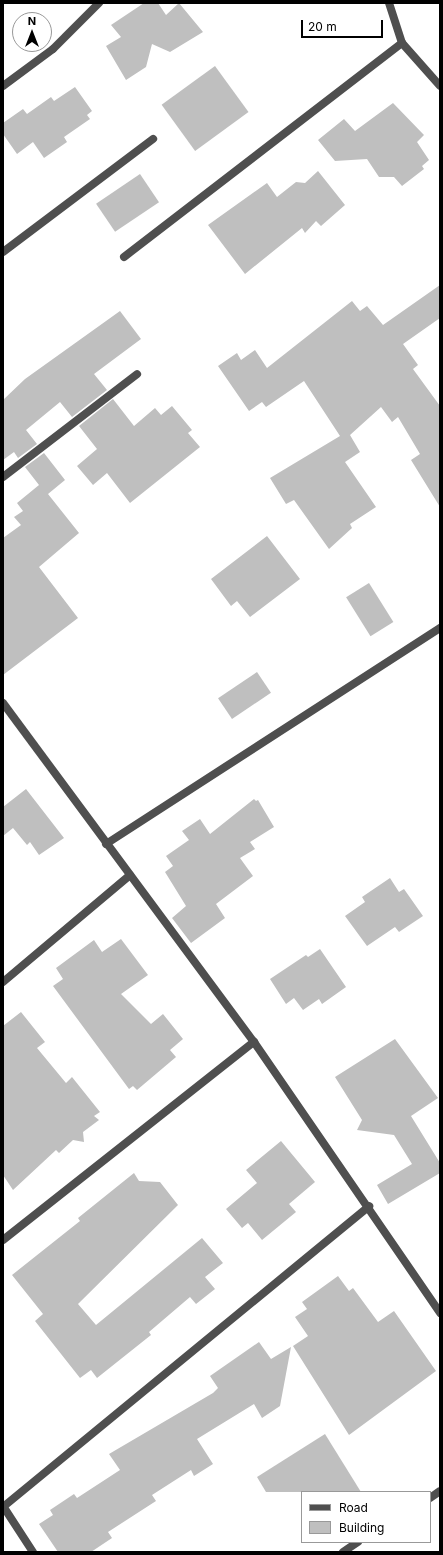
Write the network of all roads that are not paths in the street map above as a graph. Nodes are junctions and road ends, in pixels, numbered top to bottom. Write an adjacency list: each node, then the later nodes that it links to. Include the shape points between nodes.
1 (99, 3): 4 (street, via 53,49)
2 (389, 3): 3 (street)
3 (402, 42): 5 (street); 8 (street)
4 (3, 86)
5 (440, 86)
6 (153, 139): 7 (street)
7 (3, 252)
8 (124, 257)
9 (137, 374): 10 (street)
10 (3, 477)
11 (440, 628): 13 (street)
12 (3, 703): 13 (street)
13 (106, 844): 14 (street)
14 (130, 875): 15 (street); 16 (street)
15 (3, 982)
16 (254, 1042): 17 (street); 18 (street)
17 (369, 1206): 19 (street); 22 (street)
18 (3, 1240)
19 (440, 1313)
20 (440, 1491): 21 (street)
21 (431, 1497)
22 (3, 1506): 24 (street)
23 (356, 1543): 25 (street)
24 (33, 1552)
25 (343, 1552)

